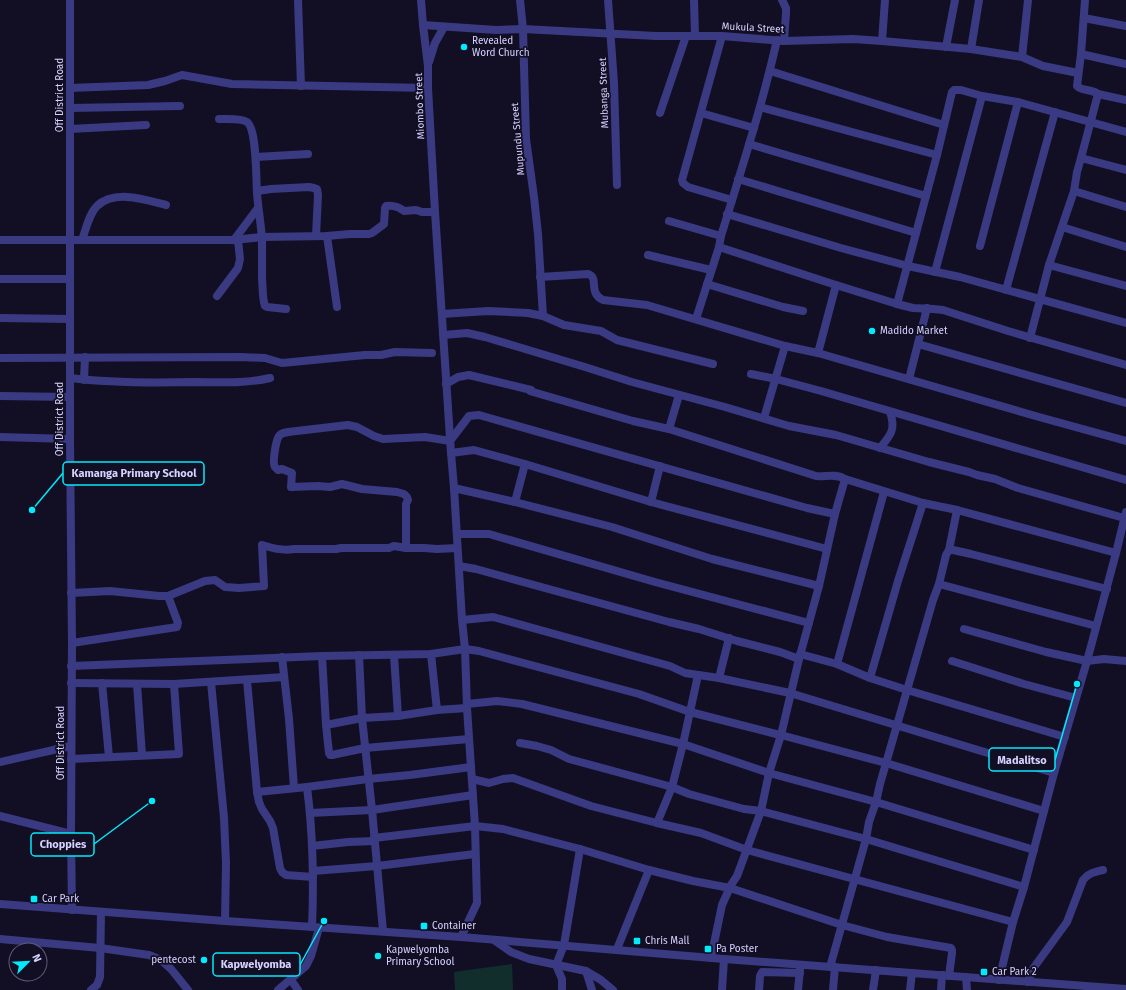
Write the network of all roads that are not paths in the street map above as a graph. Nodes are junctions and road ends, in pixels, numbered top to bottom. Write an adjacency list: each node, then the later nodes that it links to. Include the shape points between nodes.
1 (70, 0): 33 (street, Off District Road)
2 (298, 0): 32 (street)
3 (421, 0): 14 (street, Miombo Street)
4 (520, 0): 17 (street, Mupundu Street)
5 (608, 0): 18 (street, Mubanga Street)
6 (694, 0): 20 (street)
7 (782, 0): 22 (street, via 786,13)
8 (885, 0): 23 (street)
9 (954, 0): 24 (street)
10 (979, 0): 25 (street)
11 (1028, 0): 27 (street)
12 (1085, 0): 13 (street)
13 (1084, 18): 15 (street); 26 (street)
14 (423, 26): 16 (street, Mukula Street); 29 (street, Miombo Street)
15 (1126, 26)
16 (444, 27): 17 (street, Mukula Street); 29 (street, via 435,43)
17 (523, 29): 18 (street, Mukula Street); 88 (street, Mupundu Street, via 526,139 535,205)
18 (611, 34): 19 (street, Mukula Street); 59 (street, Mubanga Street)
19 (686, 36): 20 (street, Mukula Street); 43 (street)
20 (695, 36): 21 (street, Mukula Street)
21 (722, 36): 22 (street, Mukula Street); 44 (street)
22 (780, 40): 23 (street, Mukula Street); 30 (street)
23 (882, 41): 24 (street, Mukula Street)
24 (946, 47): 25 (street, Mukula Street)
25 (971, 50): 27 (street, Mukula Street)
26 (1081, 54): 28 (street); 31 (street)
27 (1022, 56): 31 (street, Mukula Street, via 1043,66)
28 (1126, 64)
29 (428, 66): 34 (street, Miombo Street)
30 (770, 70): 40 (street); 48 (street)
31 (1078, 73): 35 (street, via 1077,88)
32 (301, 86): 33 (street, via 232,84 182,75 148,85); 34 (street)
33 (70, 88): 41 (street, Off District Road)
34 (428, 88): 67 (street, Miombo Street)
35 (1098, 94): 37 (street); 46 (street)
36 (982, 96): 38 (street); 48 (street, via 954,90); 87 (street)
37 (1126, 100)
38 (1018, 102): 42 (street); 80 (street)
39 (180, 106): 41 (street)
40 (760, 107): 49 (street); 54 (street)
41 (70, 108): 50 (street, Off District Road)
42 (1055, 112): 46 (street); 94 (street)
43 (660, 113)
44 (701, 113): 49 (street); 63 (street, via 683,183 688,187)
45 (220, 119): 55 (street, via 247,122)
46 (1091, 122): 51 (street); 56 (street)
47 (146, 124): 50 (street)
48 (944, 125): 54 (street)
49 (754, 128): 52 (street)
50 (70, 129): 76 (street, Off District Road)
51 (1126, 132)
52 (749, 144): 58 (street); 62 (street)
53 (308, 154): 55 (street)
54 (937, 155): 62 (street)
55 (256, 157): 60 (street)
56 (1081, 158): 57 (street); 61 (street)
57 (1126, 170)
58 (738, 179): 63 (street); 71 (street)
59 (617, 185)
60 (257, 191): 66 (street); 72 (street, via 299,187 317,189)
61 (1074, 191): 65 (street); 70 (street)
62 (926, 196): 71 (street)
63 (732, 200): 68 (street)
64 (166, 205): 78 (street, via 124,196 108,200 97,206)
65 (1126, 206)
66 (258, 208): 75 (street); 79 (street)
67 (435, 212): 73 (street, via 404,211 386,206 384,224 372,233); 102 (street, Miombo Street)
68 (728, 214): 74 (street); 85 (street)
69 (669, 221): 74 (street)
70 (1062, 227): 82 (street); 84 (street)
71 (916, 232): 85 (street)
72 (316, 236): 73 (street); 75 (street)
73 (327, 236): 98 (street)
74 (721, 236): 81 (street)
75 (262, 237): 79 (street); 100 (street, via 264,303 267,307)
76 (70, 239): 77 (street); 78 (street); 90 (street, Off District Road)
77 (0, 240)
78 (82, 240): 79 (street)
79 (236, 240): 95 (street, via 240,260 238,268)
80 (980, 246)
81 (719, 247): 86 (street); 92 (street)
82 (1126, 247)
83 (648, 255): 86 (street)
84 (1049, 265): 93 (street); 96 (street)
85 (908, 266): 87 (street); 97 (street)
86 (711, 270): 91 (street)
87 (936, 272): 94 (street)
88 (540, 277): 103 (street, Mupundu Street); 106 (street, via 588,274 593,279 598,298 647,305)
89 (0, 279): 90 (street)
90 (70, 279): 105 (street, Off District Road)
91 (707, 284): 101 (street); 106 (street)
92 (836, 285): 97 (street); 113 (street)
93 (1126, 286)
94 (1006, 290): 96 (street)
95 (217, 296)
96 (1040, 300): 107 (street); 109 (street)
97 (897, 304): 99 (street)
98 (336, 307)
99 (926, 308): 109 (street, via 943,310); 110 (street)
100 (286, 309)
101 (803, 311)
102 (442, 314): 103 (street, via 488,311); 108 (street, Miombo Street)
103 (543, 316): 117 (street, via 564,325 601,331 617,340)
104 (0, 318): 105 (street)
105 (70, 319): 114 (street, Off District Road)
106 (696, 319): 111 (street)
107 (1126, 323)
108 (443, 335): 125 (street, Miombo Street); 126 (street, via 467,333 485,337)
109 (1030, 338): 118 (street)
110 (918, 344): 123 (street); 129 (street)
111 (785, 346): 113 (street); 122 (street)
112 (432, 353): 115 (street, via 395,352 282,363 265,358 240,357)
113 (818, 353): 123 (street)
114 (70, 357): 115 (street); 116 (street); 120 (street, Off District Road)
115 (85, 357): 124 (street)
116 (0, 358)
117 (713, 364)
118 (1126, 365)
119 (751, 374): 122 (street)
120 (70, 378): 124 (street); 128 (street, Off District Road)
121 (270, 378): 124 (street, via 249,382)
122 (776, 379): 130 (street); 131 (street)
123 (909, 379): 136 (street)
124 (84, 380)
125 (446, 384): 132 (street, via 469,374); 135 (street, Miombo Street)
126 (678, 395): 131 (street); 132 (street)
127 (0, 396): 128 (street)
128 (70, 397): 134 (street, Off District Road)
129 (1126, 403)
130 (890, 412): 137 (street, via 893,431); 142 (street)
131 (764, 418): 137 (street)
132 (669, 430): 141 (street, via 816,476 841,476)
133 (0, 437): 134 (street)
134 (70, 439): 161 (street, Off District Road)
135 (450, 441): 138 (street, Miombo Street); 140 (street, via 469,416 478,416); 152 (street, via 425,437 383,439 348,425 282,433 278,437 274,464 278,470 292,473 292,487 330,487 342,484 408,496)
136 (1126, 441)
137 (880, 448): 150 (street, via 995,479 1018,488)
138 (451, 453): 139 (street, via 474,450); 143 (street, Miombo Street)
139 (525, 464): 145 (street); 146 (street)
140 (660, 466): 146 (street); 149 (street)
141 (844, 479): 144 (street); 149 (street)
142 (1126, 480)
143 (454, 488): 145 (street); 151 (street, Miombo Street)
144 (884, 492): 147 (street); 179 (street)
145 (515, 502): 159 (street, via 612,527 712,559)
146 (651, 502): 154 (street)
147 (923, 503): 148 (street); 184 (street)
148 (957, 510): 155 (street); 156 (street)
149 (835, 514): 154 (street)
150 (1125, 515): 156 (street)
151 (457, 534): 153 (street, Miombo Street); 164 (street, via 489,534)
152 (406, 548): 153 (street); 162 (street, via 394,546 287,550 262,545 264,586 226,587 215,580 205,581)
153 (457, 548): 157 (street, Miombo Street)
154 (827, 549): 159 (street)
155 (949, 550): 158 (street); 160 (street)
156 (1116, 553): 160 (street)
157 (459, 566): 163 (street, Miombo Street); 167 (street)
158 (939, 584): 165 (street); 191 (street)
159 (819, 586): 164 (street)
160 (1107, 589): 165 (street)
161 (71, 593): 162 (street, via 110,591); 168 (street, Off District Road)
162 (168, 596): 168 (street, via 177,627)
163 (462, 620): 169 (street, Miombo Street); 181 (street, via 494,617)
164 (809, 623): 174 (street)
165 (1096, 626): 177 (street)
166 (964, 629): 177 (street)
167 (729, 638): 174 (street); 183 (street)
168 (72, 643): 180 (street, Off District Road)
169 (465, 649): 170 (street); 194 (street, Miombo Street); 196 (street, via 639,694)
170 (431, 654): 172 (street); 195 (street)
171 (359, 655): 172 (street); 173 (street); 198 (street)
172 (394, 655): 197 (street)
173 (322, 656): 175 (street); 199 (street)
174 (800, 656): 179 (street); 192 (street)
175 (282, 657): 180 (street); 182 (street)
176 (952, 661): 193 (street)
177 (1087, 661): 178 (street); 193 (street)
178 (1126, 661)
179 (837, 664): 184 (street)
180 (71, 666): 187 (street, Off District Road)
181 (698, 675): 183 (street); 196 (street)
182 (284, 678): 185 (street); 220 (street)
183 (719, 678): 192 (street)
184 (870, 678): 191 (street)
185 (247, 680): 186 (street); 221 (street)
186 (211, 682): 190 (street); 249 (street, via 224,818)
187 (71, 683): 188 (street); 206 (street, Off District Road)
188 (102, 683): 189 (street); 209 (street)
189 (137, 684): 190 (street); 208 (street)
190 (174, 684): 208 (street, via 179,754)
191 (907, 690): 200 (street); 202 (street)
192 (790, 693): 200 (street); 201 (street)
193 (1076, 698): 202 (street)
194 (467, 706): 195 (street); 203 (street, Miombo Street); 205 (street, via 497,701 522,704)
195 (437, 710): 197 (street)
196 (690, 712): 201 (street); 205 (street)
197 (398, 716): 198 (street)
198 (362, 718): 199 (street); 207 (street)
199 (326, 725): 207 (street, via 330,755)
200 (896, 726): 212 (street); 215 (street)
201 (780, 735): 212 (street); 214 (street)
202 (1065, 737): 215 (street)
203 (469, 739): 207 (street); 213 (street, Miombo Street)
204 (520, 743): 219 (street)
205 (683, 744): 214 (street); 219 (street)
206 (71, 746): 210 (street, Off District Road); 211 (street)
207 (366, 748): 216 (street)
208 (142, 756): 209 (street)
209 (109, 757): 210 (street)
210 (71, 759): 231 (street, Off District Road)
211 (0, 762)
212 (886, 763): 223 (street); 226 (street)
213 (471, 767): 216 (street, via 410,776); 217 (street, Miombo Street)
214 (769, 773): 223 (street); 225 (street)
215 (1054, 773): 226 (street)
216 (368, 778): 218 (street); 224 (street)
217 (472, 780): 222 (street, Miombo Street); 229 (street, via 488,783 513,778 591,806)
218 (307, 787): 220 (street); 227 (street)
219 (672, 787): 225 (street, via 689,794); 229 (street)
220 (294, 788): 221 (street)
221 (257, 792): 242 (street, via 262,809 273,828 282,872 286,875)
222 (473, 795): 224 (street); 230 (street, Miombo Street)
223 (876, 802): 232 (street); 237 (street)
224 (372, 810): 227 (street); 233 (street)
225 (761, 811): 232 (street); 236 (street)
226 (1044, 811): 237 (street)
227 (310, 813): 234 (street)
228 (0, 816): 231 (street)
229 (657, 823): 236 (street, via 700,833)
230 (475, 826): 233 (street); 235 (street, via 503,829); 238 (street, Miombo Street)
231 (71, 834): 247 (street, Off District Road)
232 (866, 839): 243 (street); 244 (street)
233 (374, 840): 234 (street); 239 (street)
234 (312, 846): 242 (street)
235 (580, 848): 240 (street); 257 (street)
236 (747, 850): 243 (street); 245 (street)
237 (1034, 850): 244 (street)
238 (475, 854): 239 (street); 254 (street, Miombo Street, via 477,903)
239 (377, 866): 242 (street); 253 (street)
240 (649, 870): 245 (street); 259 (street)
241 (1103, 870): 273 (street, via 1092,873 1083,880 1067,922 1032,970)
242 (313, 874): 252 (street)
243 (856, 879): 250 (street); 251 (street)
244 (1024, 887): 250 (street)
245 (730, 888): 251 (street); 260 (street, via 722,904)
246 (0, 904): 247 (street)
247 (72, 910): 248 (street)
248 (101, 912): 249 (street); 258 (street)
249 (225, 921): 252 (street)
250 (1013, 922): 272 (street)
251 (842, 925): 264 (street); 269 (street, via 887,937 951,948)
252 (316, 927): 253 (street); 271 (street, via 311,956 306,966)
253 (383, 931): 254 (street)
254 (461, 937): 256 (street)
255 (0, 939): 258 (street)
256 (494, 939): 257 (street); 262 (street, via 512,952)
257 (564, 945): 259 (street); 262 (street)
258 (100, 948): 274 (street, via 149,954 171,969); 276 (street, via 100,977 97,985)
259 (616, 949): 260 (street)
260 (711, 958): 261 (street)
261 (724, 959): 263 (street); 282 (street)
262 (556, 965): 266 (street); 279 (street, via 562,979)
263 (801, 965): 264 (street); 267 (street)
264 (832, 967): 265 (street); 285 (street)
265 (876, 970): 268 (street); 286 (street)
266 (586, 971): 280 (street); 281 (street)
267 (800, 973): 283 (street, via 762,972); 284 (street)
268 (912, 973): 269 (street); 287 (street)
269 (946, 976): 270 (street); 288 (street)
270 (966, 977): 272 (street); 289 (street)
271 (291, 980): 277 (street); 278 (street)
272 (999, 980): 273 (street)
273 (1028, 982): 275 (street)
274 (187, 989)
275 (1126, 989)
276 (91, 990)
277 (278, 990)
278 (298, 990)
279 (562, 990)
280 (592, 990)
281 (613, 990)
282 (722, 990)
283 (759, 990)
284 (798, 990)
285 (833, 990)
286 (873, 990)
287 (910, 990)
288 (941, 990)
289 (967, 990)

